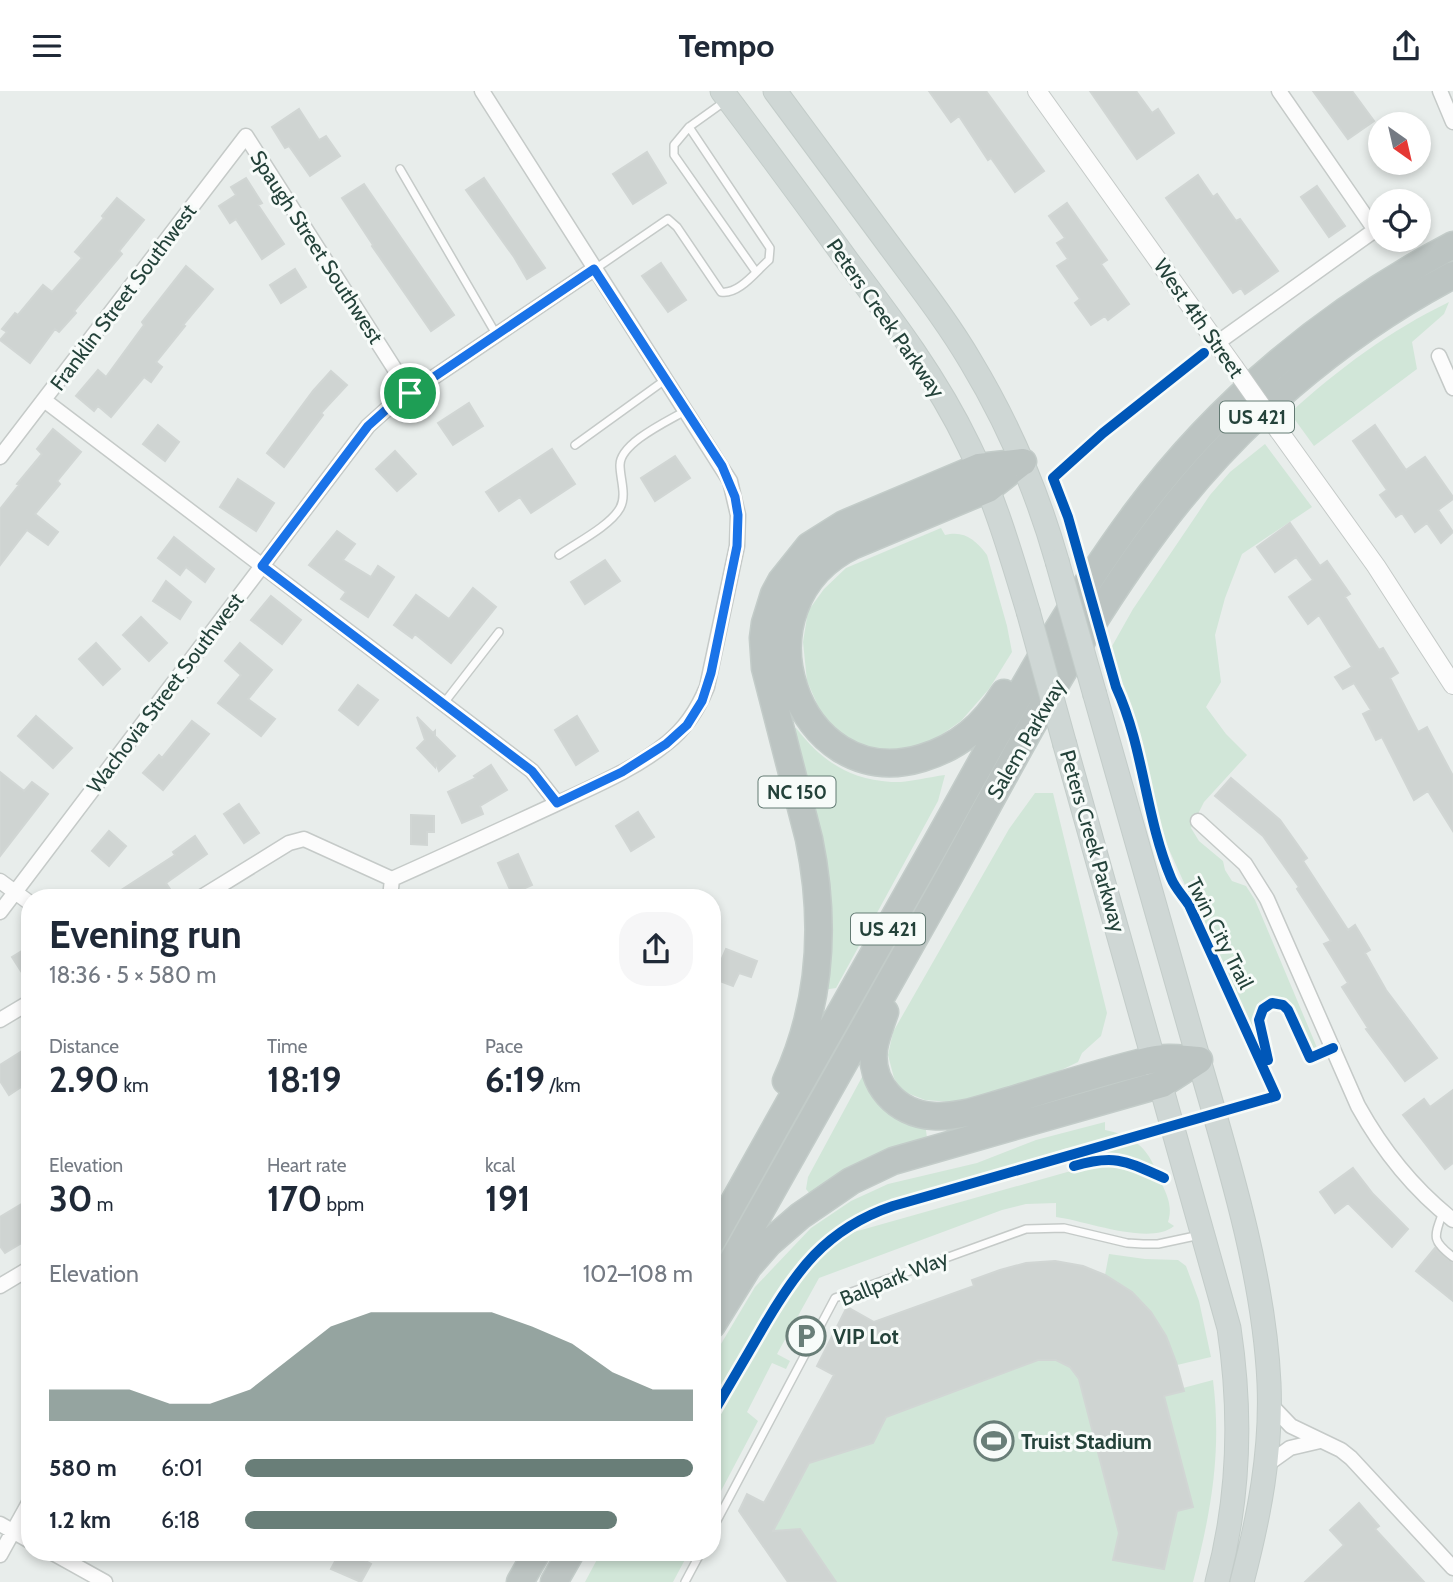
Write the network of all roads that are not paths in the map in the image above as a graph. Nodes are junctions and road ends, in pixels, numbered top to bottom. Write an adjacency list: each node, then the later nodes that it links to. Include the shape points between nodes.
1 (482, 91): 12 (street)
2 (775, 91): 25 (main road, Peters Creek Parkway, via 952,331)
3 (1037, 91): 16 (street, West 4th Street)
4 (1279, 91): 16 (street, via 1375,230)
5 (1440, 91): 7 (street)
6 (725, 95): 8 (lane); 26 (main road, Peters Creek Parkway, via 917,355)
7 (1453, 122)
8 (689, 127): 13 (lane, via 770,248 769,260); 13 (lane, via 674,145 674,155)
9 (246, 136): 20 (street, Spaugh Street Southwest); 21 (street, Franklin Street Southwest)
10 (400, 169): 15 (lane)
11 (1453, 245): 30 (highway, Salem Parkway / US 421, via 1339,315 1229,407 1137,512)
12 (594, 269): 13 (lane, via 668,219 721,292 738,288); 15 (street, Wachovia Street Southwest); 18 (street)
13 (756, 271)
14 (1453, 275): 42 (highway, Salem Parkway / US 421, via 1316,365 1248,426 1186,492 1081,643)
15 (496, 335): 20 (street, Wachovia Street Southwest)
16 (1217, 343): 31 (street, West 4th Street, bridge)
17 (1439, 356): 19 (street)
18 (666, 380): 22 (street); 23 (lane)
19 (1453, 389)
20 (410, 393): 28 (street, Wachovia Street Southwest, via 368,426)
21 (44, 400): 24 (street, Franklin Street Southwest); 28 (street)
22 (686, 410): 27 (lane, via 625,451 620,463 621,506 611,519); 33 (street, via 730,481 738,515 737,546 707,687 687,725 666,744 642,761)
23 (575, 445)
24 (0, 457)
25 (1023, 462): 26 (highway); 46 (main road, Peters Creek Parkway, bridge, via 1057,561)
26 (984, 478): 30 (highway, via 844,550 816,572 801,592 788,627 788,665 795,691 816,726 847,752 873,761 909,761 941,751 979,728 1029,654); 45 (main road, Peters Creek Parkway, bridge, via 1010,548); 48 (highway, NC 150, via 844,524 821,537 789,568 769,608 763,638 765,668 815,867 820,948 803,1037 781,1091 723,1196)
27 (559, 555)
28 (262, 566): 32 (street); 39 (street, Wachovia Street Southwest)
29 (499, 632): 32 (lane)
30 (1054, 638): 50 (highway, Salem Parkway / US 421)
31 (1453, 683)
32 (443, 704): 33 (street, via 532,771)
33 (557, 803): 35 (street)
34 (1198, 821): 49 (street, via 1227,846 1267,899 1369,1126 1396,1166)
35 (392, 880): 37 (street, via 304,839 289,843); 38 (street)
36 (0, 881): 39 (street)
37 (215, 889)
38 (391, 889)
39 (15, 892): 40 (street); 41 (street, Wachovia Street Southwest)
40 (21, 896)
41 (0, 912)
42 (907, 951): 45 (highway, via 873,1052 882,1087 907,1110 932,1116 960,1114); 54 (highway, Salem Parkway / US 421)
43 (21, 1007): 44 (street)
44 (0, 1020)
45 (1155, 1059): 46 (highway); 47 (main road, Peters Creek Parkway)
46 (1199, 1060): 47 (highway); 57 (main road, Peters Creek Parkway, via 1258,1294)
47 (1162, 1084): 51 (main road, Peters Creek Parkway); 56 (highway, via 893,1161 851,1181 769,1243)
48 (721, 1210)
49 (1448, 1216): 52 (lane, via 1435,1235 1437,1244)
50 (721, 1226)
51 (1204, 1234): 61 (lane, Ballpark Way, via 1143,1244 1064,1228 1026,1229 835,1298); 73 (main road, Peters Creek Parkway, via 1229,1328 1238,1408 1233,1508)
52 (1453, 1257)
53 (21, 1273): 55 (street)
54 (721, 1281)
55 (0, 1286)
56 (721, 1310)
57 (1269, 1403): 58 (street, via 1291,1426); 59 (main road, Peters Creek Parkway)
58 (1320, 1441): 59 (street, via 1290,1448); 68 (street, via 1351,1458)
59 (1265, 1466): 74 (main road, Peters Creek Parkway)
60 (21, 1512): 62 (street)
61 (721, 1513)
62 (7, 1528): 63 (street)
63 (0, 1555)
64 (67, 1561): 69 (street)
65 (532, 1561): 70 (highway)
66 (565, 1561): 71 (highway)
67 (696, 1561): 72 (lane)
68 (1453, 1568)
69 (105, 1582)
70 (520, 1582)
71 (554, 1582)
72 (685, 1582)
73 (1217, 1582)
74 (1242, 1582)

